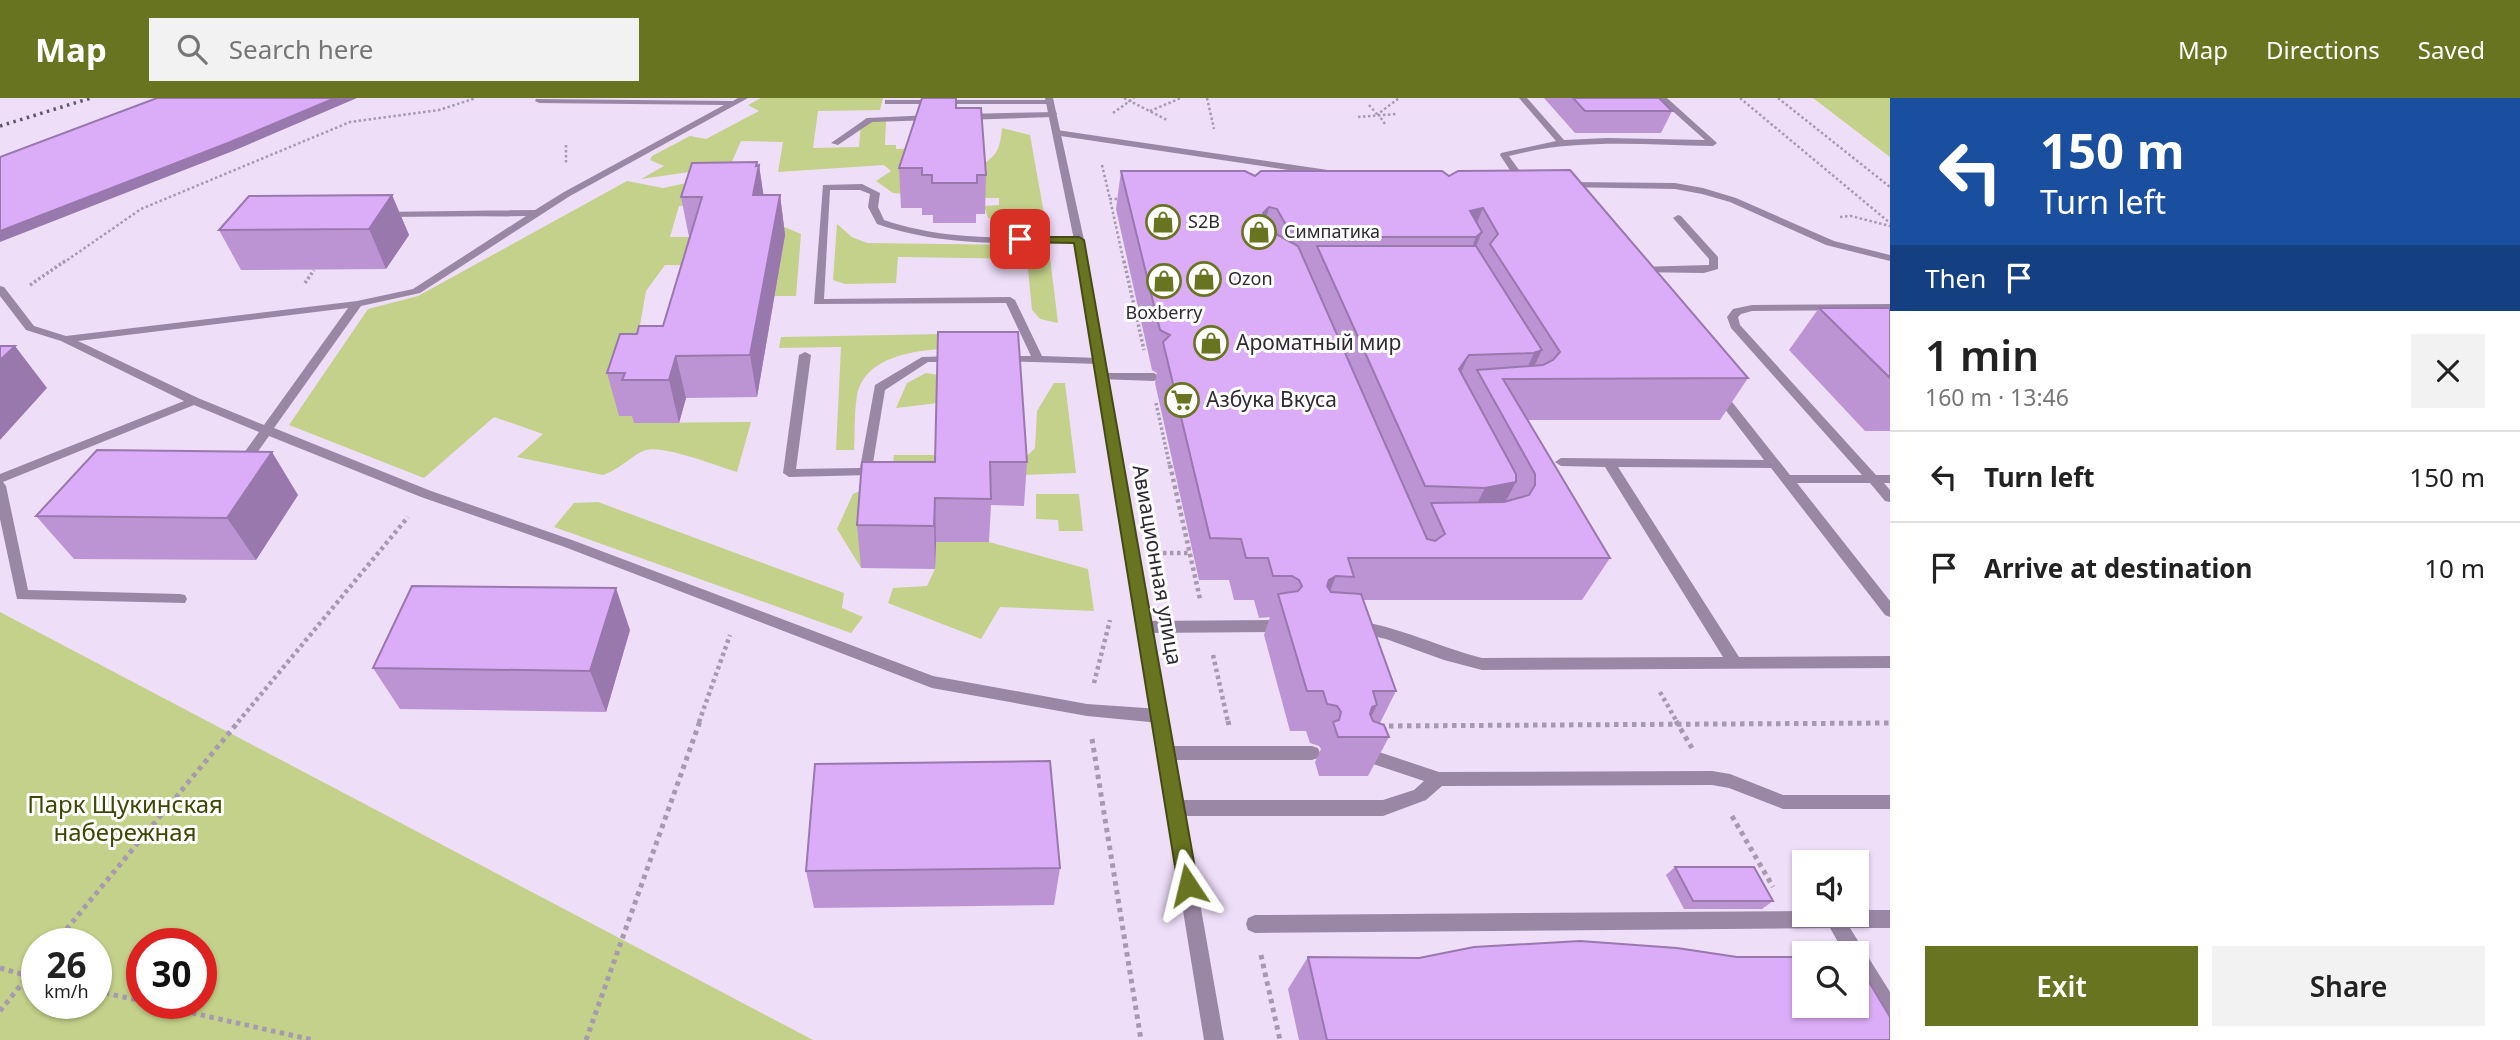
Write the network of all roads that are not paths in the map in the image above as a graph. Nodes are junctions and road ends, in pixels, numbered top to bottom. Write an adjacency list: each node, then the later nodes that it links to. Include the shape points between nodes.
1 (1523, 98): 10 (street)
2 (1662, 98): 10 (street, via 1713,143)
3 (740, 100): 4 (street); 19 (street)
4 (538, 101)
5 (888, 102): 6 (street)
6 (1050, 105): 7 (street); 9 (street, Авиационная улица)
7 (953, 117)
8 (939, 118): 11 (street, via 870,120)
9 (1057, 133): 12 (street); 22 (street, Авиационная улица)
10 (1560, 142): 16 (street, via 1504,155)
11 (835, 143)
12 (1225, 158): 13 (street); 14 (street)
13 (1229, 168)
14 (1337, 174)
15 (1511, 184): 16 (street)
16 (1524, 185): 17 (street)
17 (1538, 185)
18 (1551, 185): 23 (street, via 1567,189 1675,186 1703,191 1830,243)
19 (539, 213): 20 (street); 26 (street, via 416,290)
20 (373, 214)
21 (1678, 218): 24 (street, via 1714,259 1714,267 1627,265)
22 (1079, 240): 32 (street, via 938,238 905,232 880,222 873,207 875,193 862,187 826,187 818,302 1010,300); 33 (street, Авиационная улица)
23 (1890, 258)
24 (1639, 284)
25 (0, 289): 28 (street, via 30,328)
26 (357, 304): 28 (street); 38 (street)
27 (1890, 307): 44 (street, via 1752,308 1732,317 1735,326)
28 (65, 339): 37 (street)
29 (805, 355): 30 (street, via 789,473 866,472 879,388 926,359)
30 (968, 359)
31 (996, 359): 32 (street)
32 (1038, 359): 33 (street)
33 (1099, 361): 34 (street, Авиационная улица)
34 (1102, 377): 35 (street); 53 (street, Авиационная улица)
35 (1152, 377)
36 (1710, 382): 41 (street)
37 (194, 401): 38 (street); 42 (street)
38 (266, 429): 46 (street); 56 (street, via 426,495 567,543 932,682 1087,710)
39 (1561, 462): 40 (street)
40 (1609, 463): 41 (street); 55 (street)
41 (1775, 464): 43 (street)
42 (0, 479)
43 (1787, 479): 44 (street); 50 (street)
44 (1873, 479): 45 (street); 48 (street)
45 (1890, 479)
46 (228, 484)
47 (0, 486): 49 (street, via 22,595)
48 (1890, 498)
49 (180, 599)
50 (1890, 611)
51 (1277, 626): 53 (street)
52 (1341, 626): 55 (street, via 1377,631 1454,659 1482,664)
53 (1144, 627): 56 (street, Авиационная улица)
54 (1890, 662): 55 (street)
55 (1735, 663)
56 (1160, 716): 59 (street, Авиационная улица)
57 (1312, 753): 59 (street)
58 (1360, 753): 60 (street)
59 (1165, 754): 62 (street, Авиационная улица)
60 (1439, 779): 61 (street, via 1709,778 1730,781 1783,802); 62 (street, via 1420,795 1383,808)
61 (1890, 802)
62 (1175, 808): 69 (street, Авиационная улица)
63 (1869, 919): 64 (street)
64 (1890, 919)
65 (1792, 920): 66 (street)
66 (1255, 923)
67 (1869, 975): 68 (street)
68 (1890, 1010)
69 (1214, 1040)

